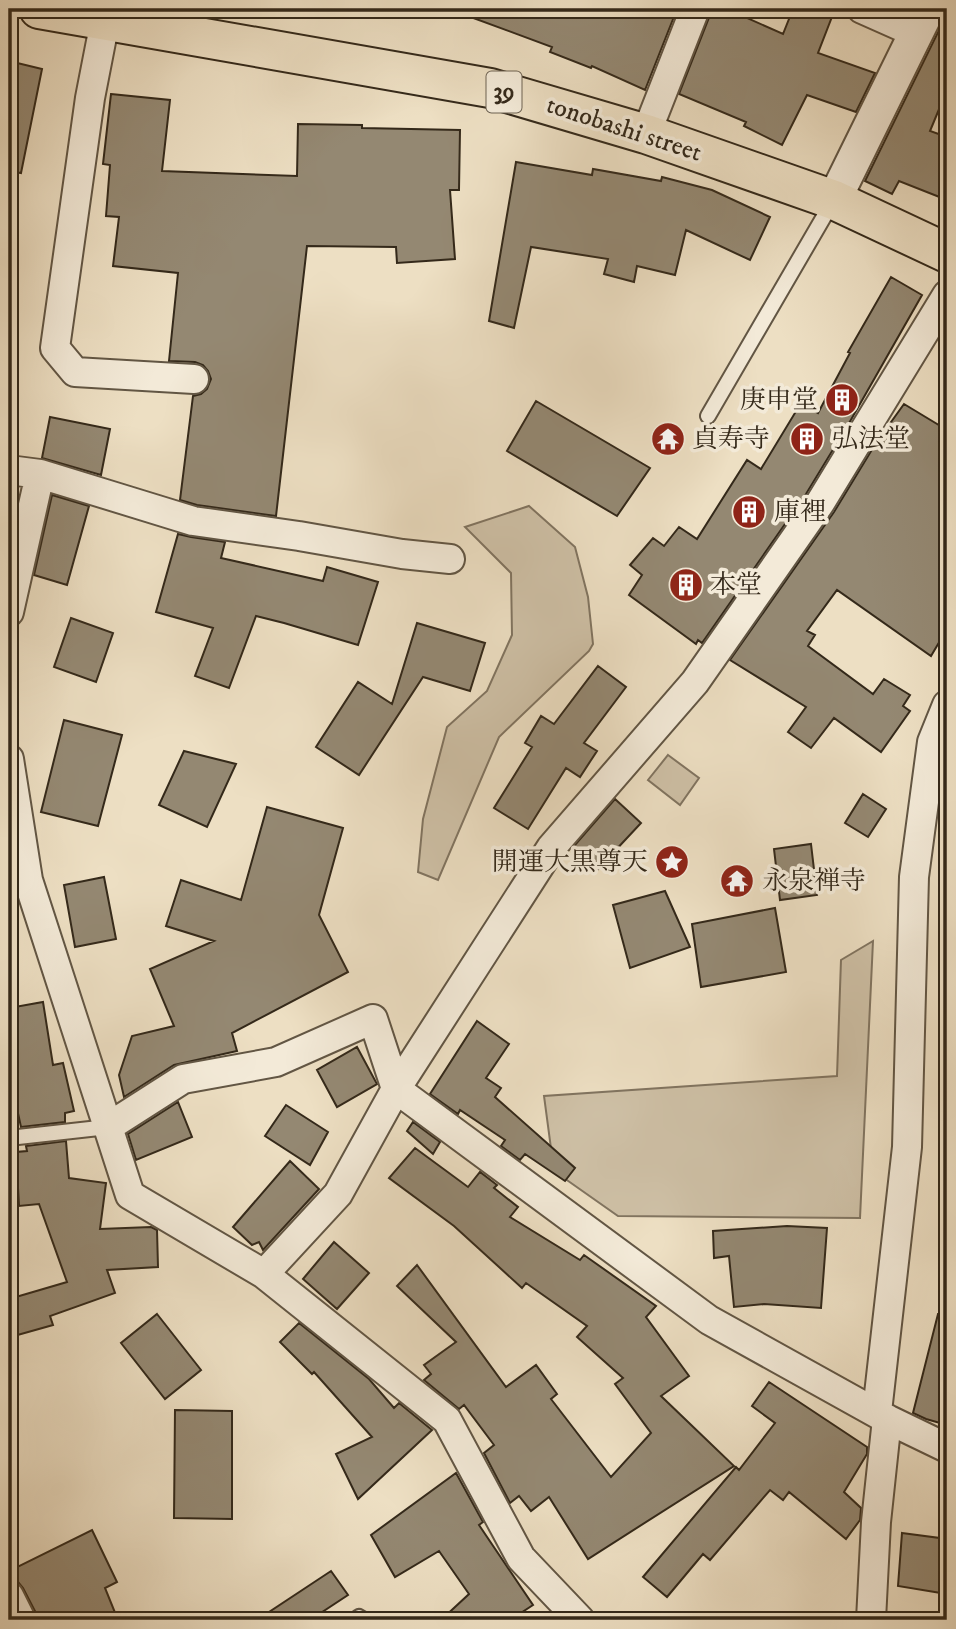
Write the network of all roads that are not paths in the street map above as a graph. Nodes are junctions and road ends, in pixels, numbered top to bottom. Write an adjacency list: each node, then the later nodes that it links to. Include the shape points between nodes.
1 (39, 9): 5 (main road, tonobashi street / 39)
2 (695, 9): 7 (street)
3 (862, 9): 6 (street)
4 (158, 19): 5 (main road, tonobashi street / 39); 7 (main road, tonobashi street / 39, via 490,88)
5 (105, 21): 11 (street, via 55,348 75,372)
6 (922, 21): 8 (street)
7 (646, 134): 8 (main road, tonobashi street / 39)
8 (834, 200): 9 (main road, tonobashi street / 39); 12 (lane)
9 (947, 253)
10 (947, 295): 19 (street, via 812,514 695,682 551,848)
11 (194, 379)
12 (708, 416)
13 (9, 470): 14 (street)
14 (40, 474): 15 (street, via 193,521); 16 (street)
15 (450, 559)
16 (9, 612)
17 (947, 705): 23 (street, via 932,742 914,877 907,1147)
18 (9, 759): 20 (street, via 28,880)
19 (396, 1089): 20 (street, via 373,1019 276,1062 183,1079); 22 (street, via 338,1194); 23 (street, via 709,1320)
20 (108, 1127): 21 (lane); 22 (street, via 130,1195)
21 (9, 1138)
22 (264, 1274): 29 (street, via 447,1419 521,1558)
23 (882, 1416): 24 (street); 30 (street)
24 (947, 1448)
25 (9, 1597): 26 (street)
26 (21, 1620)
27 (355, 1620): 28 (lane)
28 (364, 1620)
29 (580, 1620)
30 (872, 1620)

